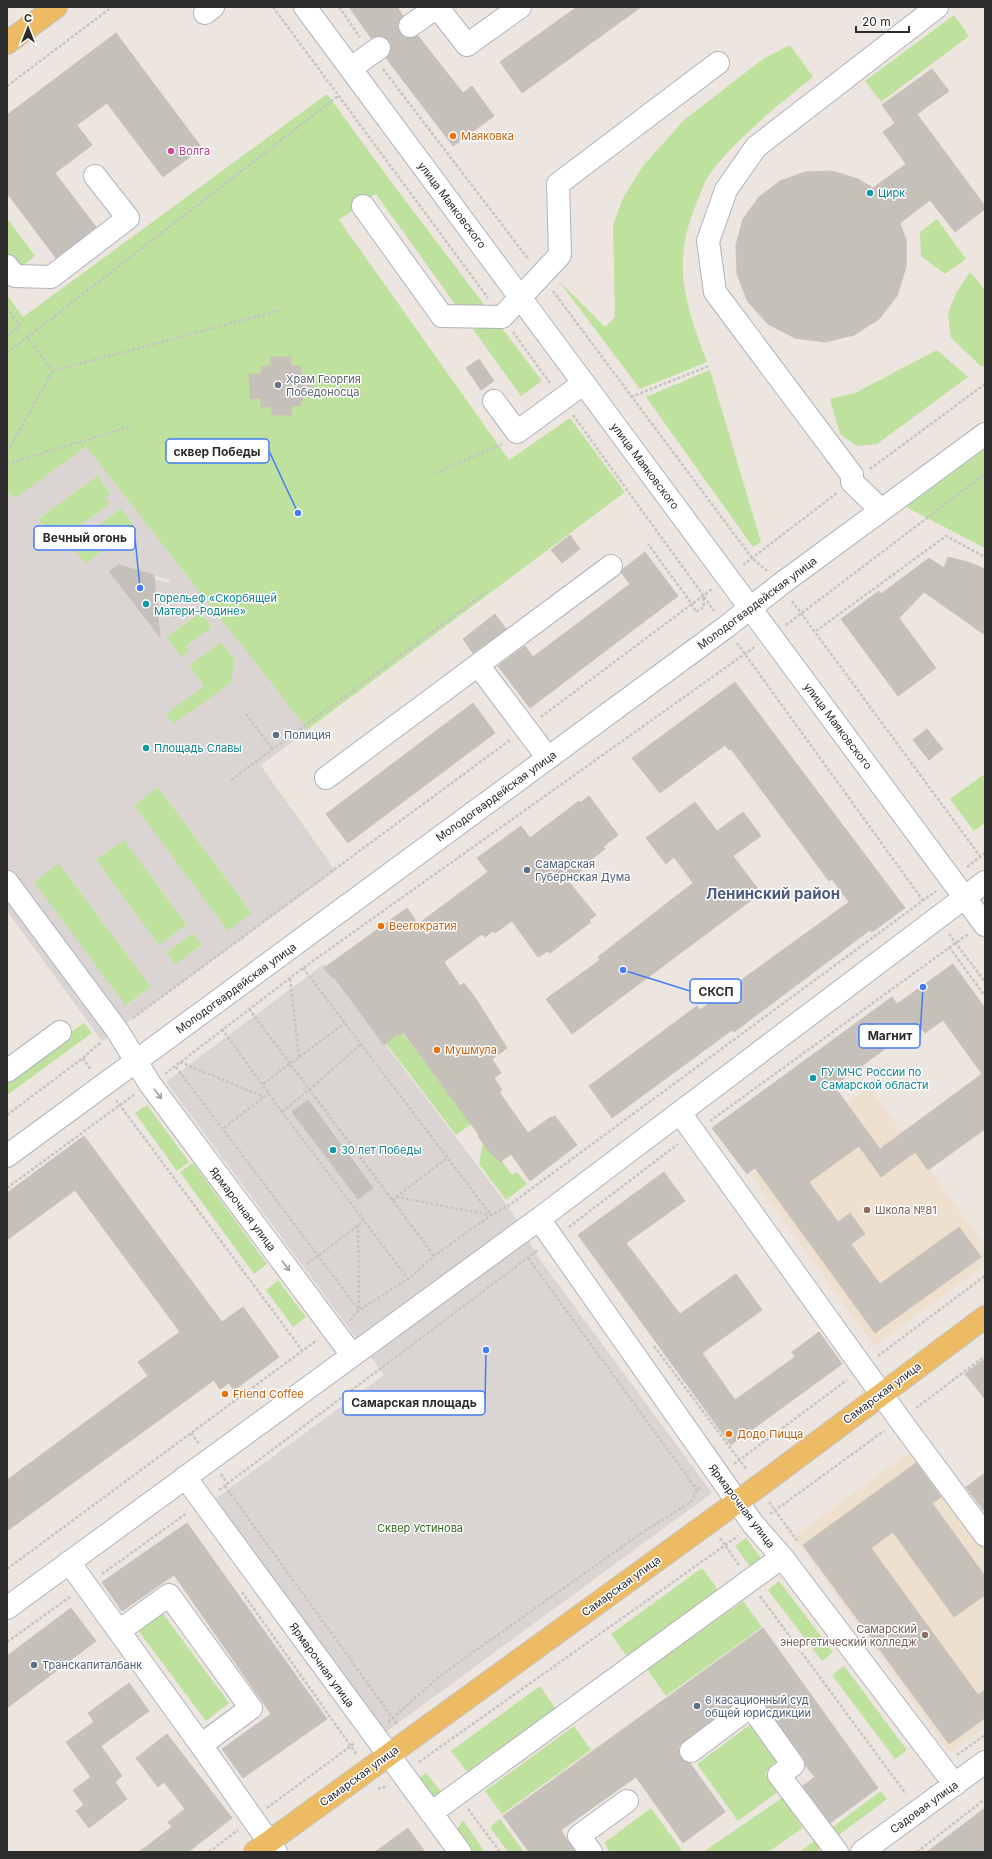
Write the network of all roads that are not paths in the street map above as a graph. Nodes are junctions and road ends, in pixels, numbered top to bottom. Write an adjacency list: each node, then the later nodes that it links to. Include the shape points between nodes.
1 (56, 7): 7 (main road)
2 (305, 7): 10 (street, улица Маяковского)
3 (437, 7): 4 (street, via 467,45); 6 (street)
4 (520, 7)
5 (937, 7): 18 (street, via 756,148 726,190 708,241 715,292 852,475 852,482)
6 (410, 26)
7 (7, 43)
8 (375, 51): 10 (street)
9 (718, 63): 14 (street, via 558,184 560,255)
10 (351, 68): 14 (street, улица Маяковского)
11 (95, 176): 13 (street, via 128,218 51,277 15,276)
12 (363, 206): 14 (street, via 442,316 502,317)
13 (7, 266)
14 (520, 297): 15 (street, улица Маяковского)
15 (584, 383): 16 (street, via 517,432); 20 (street, улица Маяковского)
16 (494, 402)
17 (985, 434): 18 (street, Молодогвардейская улица)
18 (881, 510): 20 (street, Молодогвардейская улица)
19 (611, 566): 21 (street)
20 (751, 608): 22 (street, Молодогвардейская улица); 26 (street, улица Маяковского)
21 (478, 665): 22 (street); 23 (street)
22 (548, 758): 29 (street, Молодогвардейская улица)
23 (326, 778)
24 (7, 882): 29 (street, Ярмарочная улица, via 117,1030)
25 (985, 882): 26 (street)
26 (965, 898): 27 (street, улица Маяковского); 31 (street)
27 (985, 925)
28 (60, 1032): 30 (street)
29 (137, 1061): 32 (street, Молодогвардейская улица); 35 (street, Ярмарочная улица, one-way to 35, via 150,1084)
30 (7, 1071)
31 (680, 1113): 33 (street); 36 (street)
32 (7, 1156)
33 (539, 1219): 35 (street); 38 (street, Ярмарочная улица)
34 (985, 1317): 36 (main road, Самарская улица)
35 (352, 1355): 37 (street)
36 (880, 1394): 38 (main road, Самарская улица); 39 (street)
37 (185, 1477): 41 (street); 46 (street, Ярмарочная улица, via 195,1508)
38 (737, 1502): 40 (street, Ярмарочная улица); 46 (main road, Самарская улица)
39 (985, 1535)
40 (782, 1557): 48 (street, Ярмарочная улица); 50 (street)
41 (69, 1562): 42 (street); 43 (street)
42 (7, 1608)
43 (120, 1631): 44 (street); 44 (street, via 169,1596 251,1708)
44 (201, 1745): 51 (street, via 253,1818)
45 (691, 1751): 54 (street, via 751,1706 794,1765 779,1775)
46 (388, 1755): 50 (street, Ярмарочная улица); 51 (main road, Самарская улица)
47 (985, 1762): 48 (street, Садовая улица)
48 (955, 1785): 55 (street, Садовая улица)
49 (627, 1801): 53 (street, via 579,1836)
50 (432, 1813): 52 (street, Ярмарочная улица)
51 (267, 1849)
52 (460, 1852)
53 (590, 1852)
54 (837, 1852)
55 (862, 1852)

